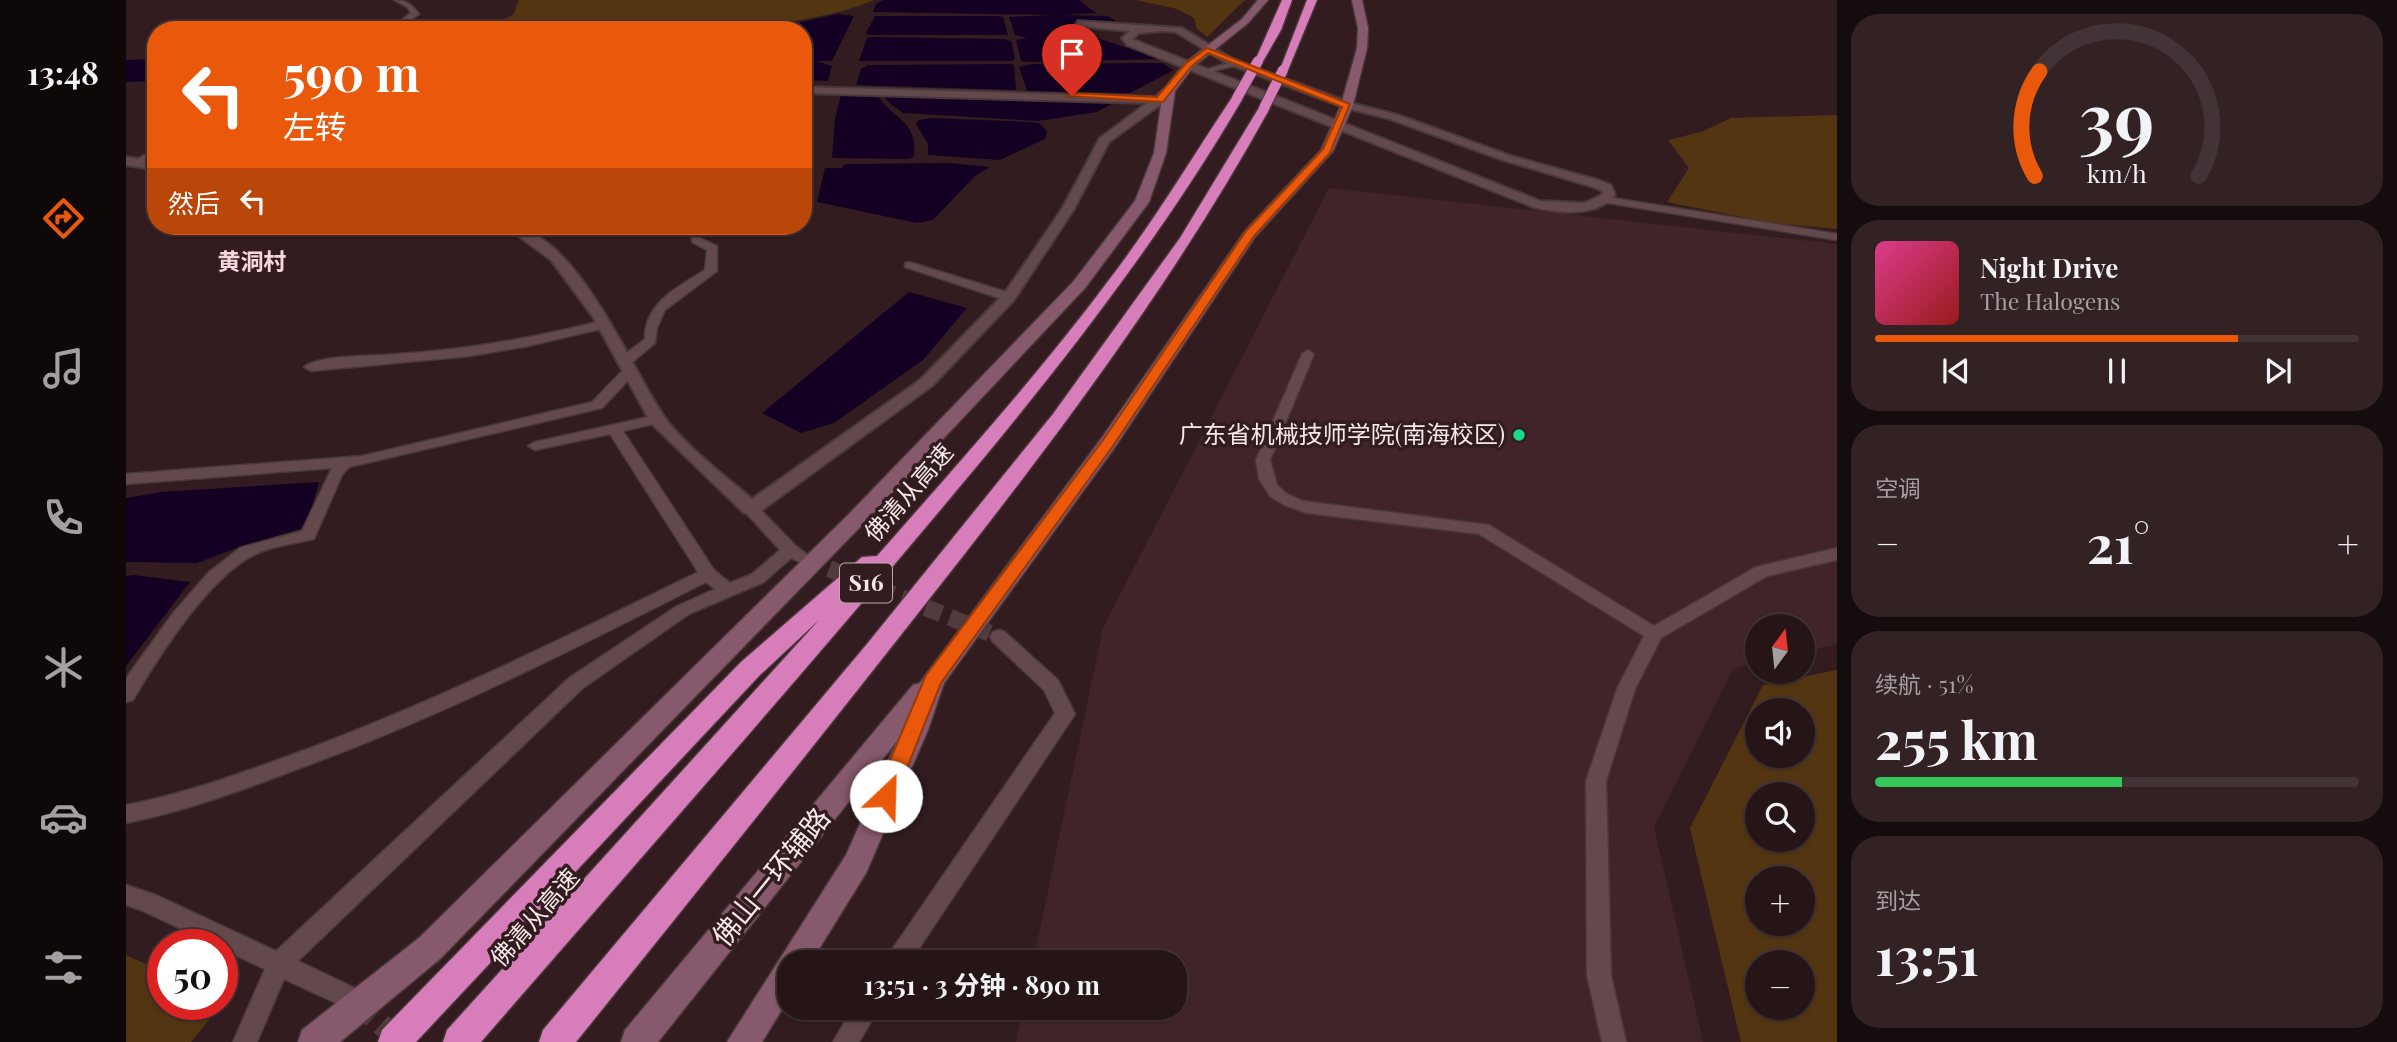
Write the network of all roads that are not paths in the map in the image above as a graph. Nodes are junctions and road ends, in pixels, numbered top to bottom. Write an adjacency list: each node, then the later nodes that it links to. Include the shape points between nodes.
1 (397, 0): 6 (street, via 415,14 407,19)
2 (1263, 0): 9 (main road, via 1245,21)
3 (1287, 0): 33 (highway, 佛清从高速 / S16, bridge, via 1276,30 1190,176 1013,412)
4 (1357, 0): 15 (main road, via 1362,48)
5 (1317, 2): 53 (highway, S16, bridge, via 1224,180 1071,408)
6 (411, 21)
7 (1148, 29): 8 (street, via 1128,35); 8 (street, via 1076,25); 9 (street, via 1178,30)
8 (1130, 43): 11 (street)
9 (1207, 50): 10 (street); 11 (main road)
10 (1235, 64): 12 (street); 15 (street)
11 (1189, 65): 12 (street); 14 (main road)
12 (1205, 71): 16 (street)
13 (812, 90): 14 (street)
14 (1164, 96): 22 (street, via 1104,140 1068,209); 50 (main road, via 1160,153 1142,202 1079,285 855,520 430,948)
15 (1347, 106): 16 (main road); 17 (street, via 1594,183 1606,188)
16 (1339, 126): 17 (street, via 1537,204 1562,208); 39 (main road, via 1327,150 1250,234 1108,443)
17 (1606, 200): 19 (street)
18 (524, 235): 23 (street, via 556,257)
19 (1837, 237)
20 (696, 240): 25 (street, via 713,248 711,271 652,315 651,340)
21 (909, 265): 22 (street)
22 (1009, 297): 32 (street, via 926,383)
23 (604, 324): 25 (street); 26 (street, via 523,345)
24 (1308, 354): 37 (street, via 1263,460 1264,477 1272,491 1307,508 1483,529)
25 (627, 366): 27 (street); 30 (street, via 597,405)
26 (311, 367)
27 (657, 419): 28 (street); 32 (street)
28 (614, 428): 29 (street); 35 (street)
29 (536, 446)
30 (345, 462): 31 (street); 40 (street, via 308,535 247,551 226,564 148,657)
31 (126, 479)
32 (751, 509): 36 (street, via 797,555)
33 (927, 512): 51 (highway, via 750,669); 52 (highway, 佛清从高速 / S16)
34 (1837, 554): 37 (street, via 1762,571)
35 (708, 574): 36 (street); 41 (street, via 466,693 325,752 224,788)
36 (729, 592): 45 (street, via 683,610 576,683)
37 (1654, 634): 57 (street, via 1626,690 1596,781 1600,975)
38 (999, 637): 44 (street, via 1051,685 1065,714)
39 (933, 680): 43 (main road, via 856,864); 54 (main road, 佛山一环辅路)
40 (126, 695)
41 (126, 814)
42 (126, 895): 45 (street)
43 (802, 950)
44 (905, 950)
45 (279, 964): 47 (street); 49 (street)
46 (777, 989): 55 (main road)
47 (353, 999)
48 (859, 1020): 56 (street)
49 (245, 1042)
50 (314, 1042)
51 (394, 1042)
52 (459, 1042)
53 (555, 1042)
54 (637, 1042)
55 (743, 1042)
56 (845, 1042)
57 (1614, 1042)

